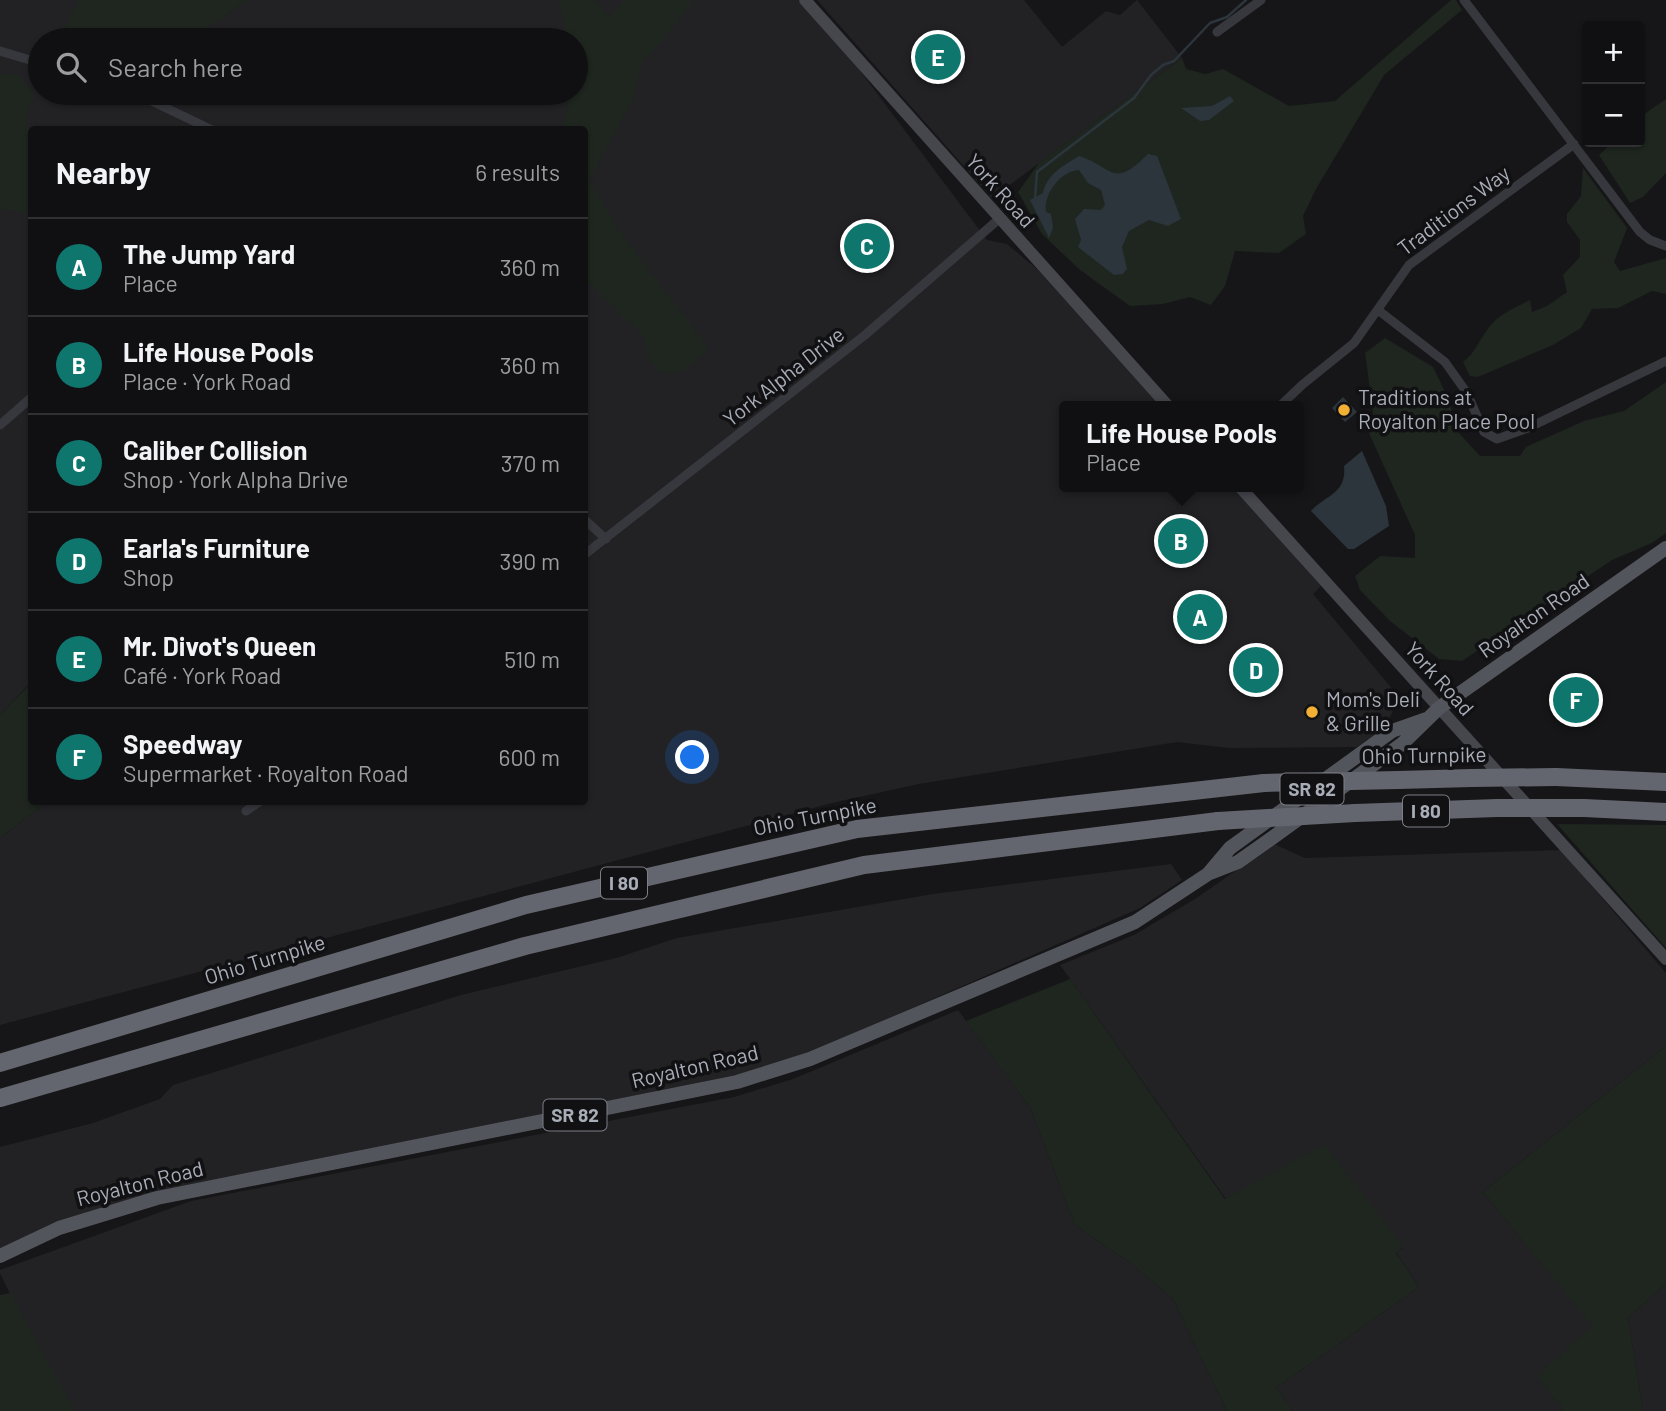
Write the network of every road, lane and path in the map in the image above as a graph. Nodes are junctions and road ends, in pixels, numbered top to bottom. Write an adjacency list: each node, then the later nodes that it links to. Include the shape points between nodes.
1 (805, 0): 10 (street, York Road)
2 (1261, 0): 4 (street)
3 (1466, 3): 9 (street)
4 (1217, 32)
5 (0, 51): 6 (street)
6 (28, 59)
7 (160, 105): 8 (street)
8 (204, 126)
9 (1574, 144): 11 (street, via 1640,232); 12 (street, Traditions Way, via 1409,265)
10 (999, 219): 15 (street, York Road); 20 (street, York Alpha Drive, via 865,335)
11 (1666, 246)
12 (1378, 310): 13 (street, via 1445,362 1467,393 1484,432 1497,439); 16 (street, Traditions Way, via 1346,352)
13 (1666, 361)
14 (28, 400): 17 (street)
15 (1163, 401)
16 (1285, 401)
17 (0, 425)
18 (1245, 492): 23 (street, York Road)
19 (588, 523): 20 (street)
20 (606, 539): 22 (street, York Alpha Drive)
21 (1666, 548): 23 (main road, Royalton Road / SR 82)
22 (588, 552)
23 (1439, 708): 28 (street, York Road); 31 (main road, Royalton Road / SR 82, via 1402,744 1248,855 1208,874 1135,922 767,1073 157,1198 59,1228)
24 (1666, 782): 29 (highway, Ohio Turnpike / I 80, bridge, via 1556,777 1265,783 857,829 526,905)
25 (255, 805): 26 (street)
26 (246, 811)
27 (1666, 812): 30 (highway, I 80, bridge, via 1497,808 1218,821 864,865 525,946)
28 (1666, 959)
29 (0, 1063)
30 (0, 1098)
31 (0, 1256)

